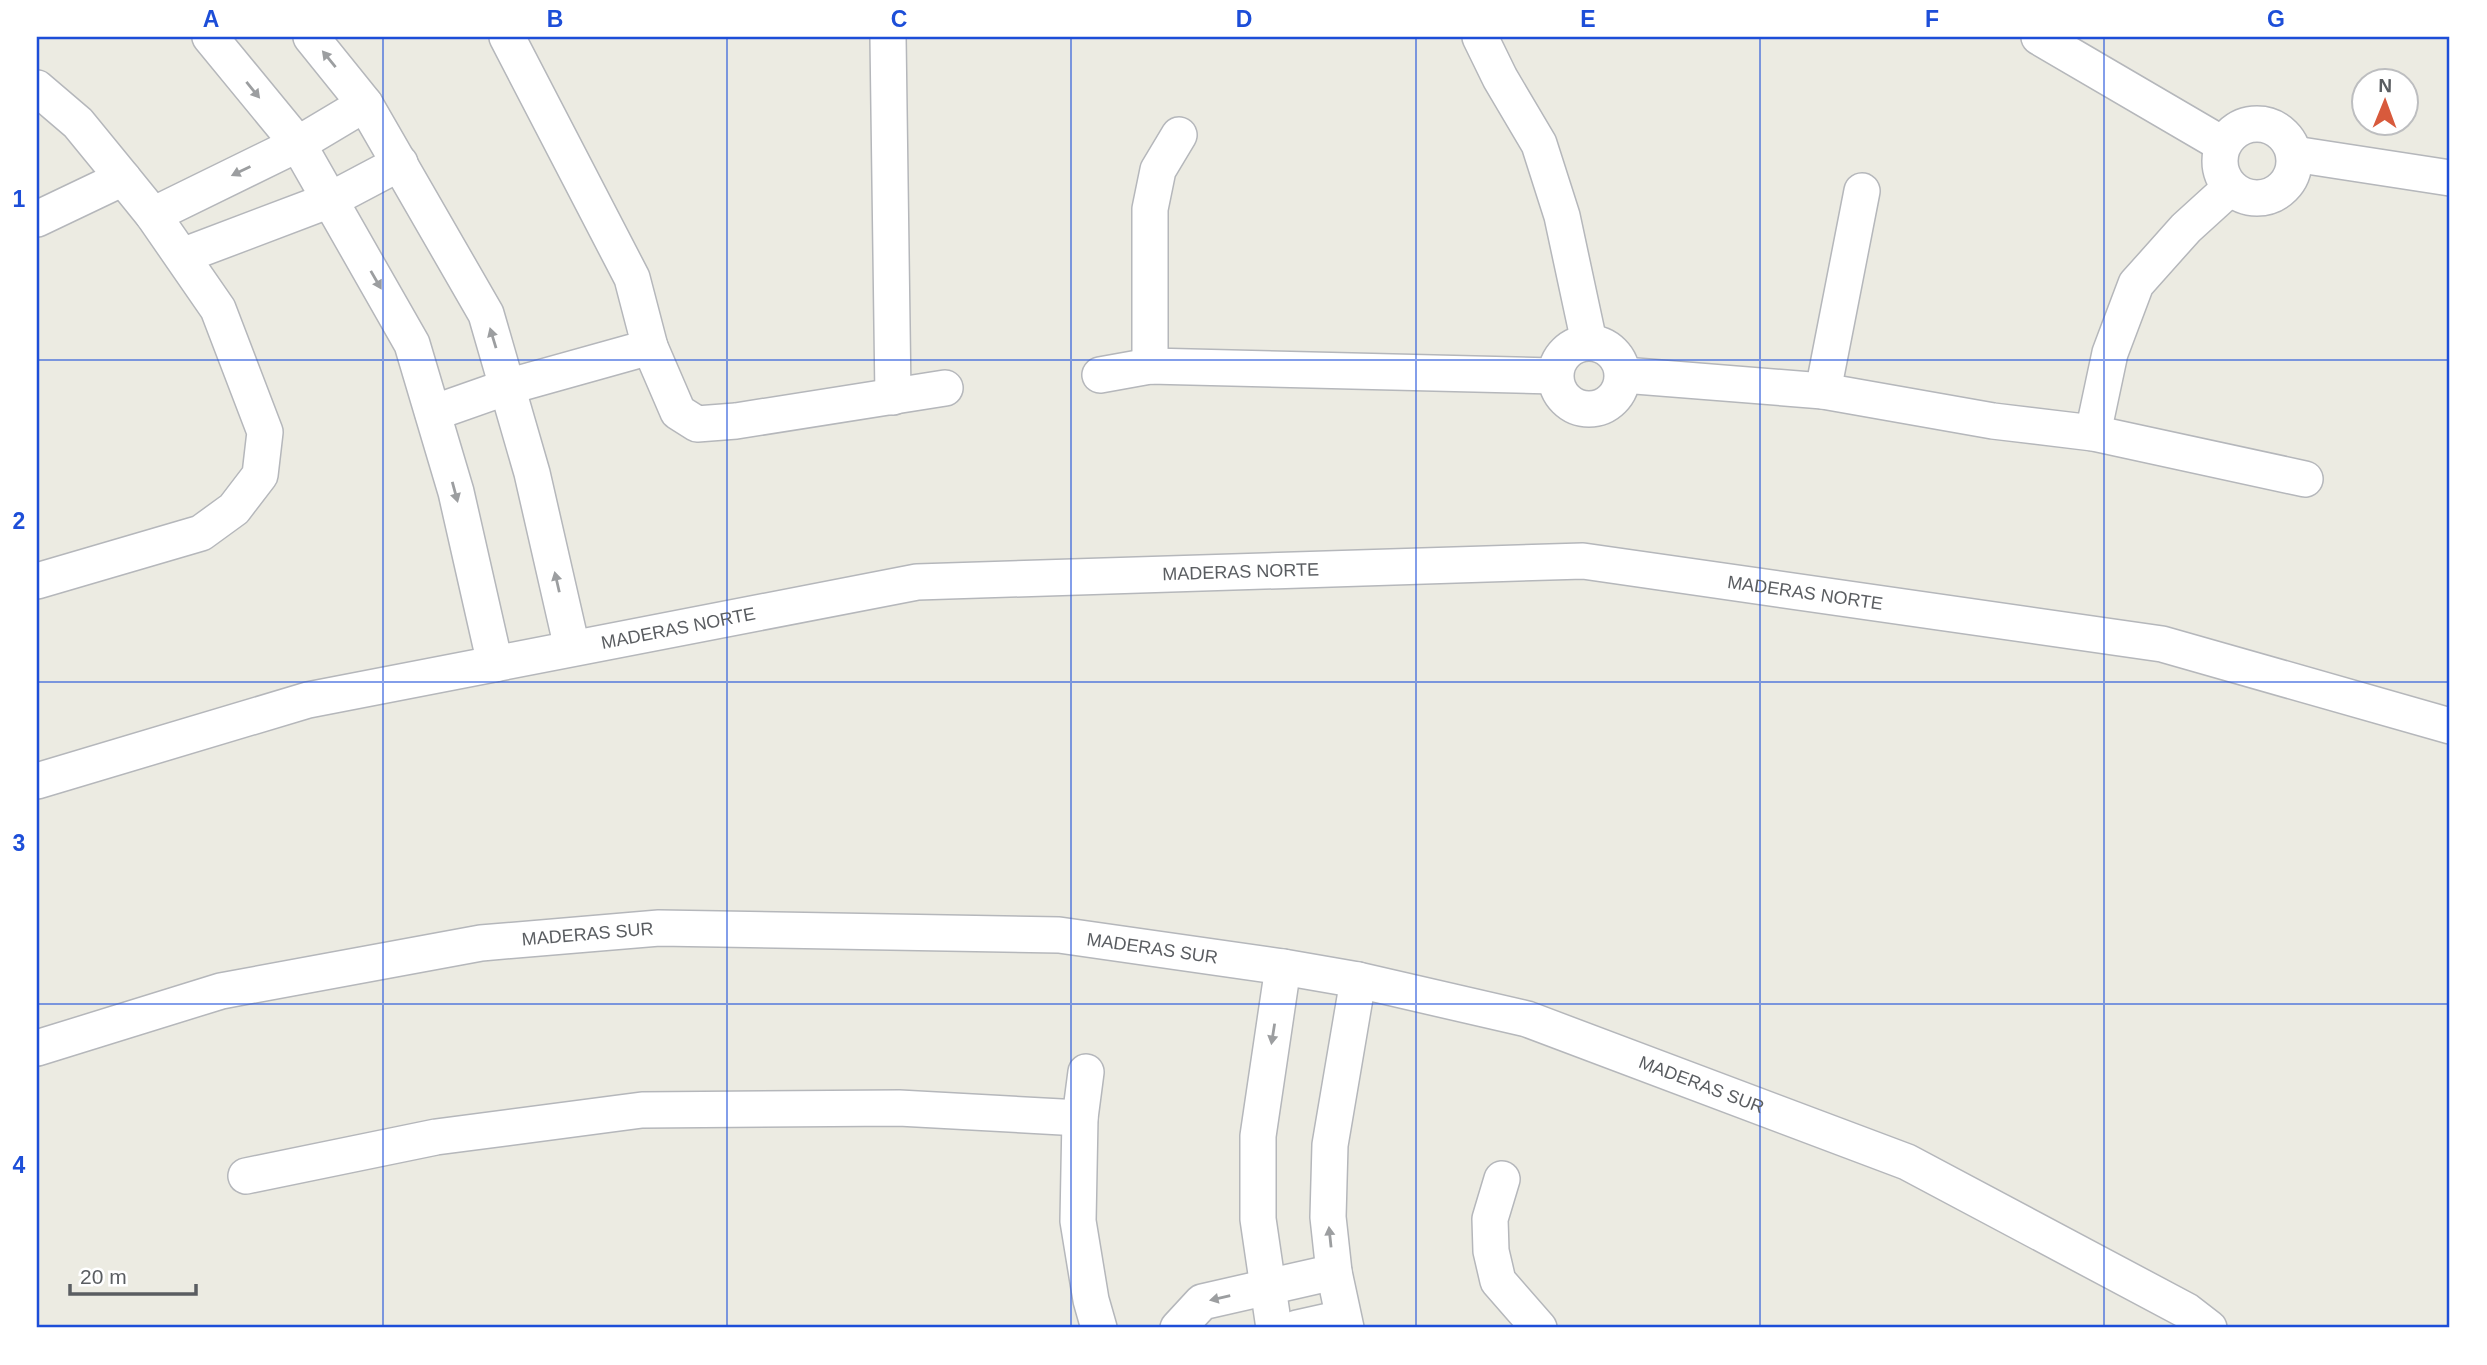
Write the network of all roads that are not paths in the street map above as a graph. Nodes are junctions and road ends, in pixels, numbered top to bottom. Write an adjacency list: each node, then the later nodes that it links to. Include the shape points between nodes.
1 (210, 37): 10 (street, one-way to 10)
2 (311, 37): 8 (street, one-way to 2)
3 (508, 37): 23 (street, via 632,278)
4 (888, 37): 31 (street)
5 (1480, 37): 22 (street, via 1539,144 1562,216)
6 (2039, 37): 11 (street)
7 (37, 88): 14 (street, via 78,123)
8 (365, 104): 10 (street); 13 (street)
9 (1179, 135): 24 (street, via 1158,170 1150,209)
10 (298, 144): 18 (street); 19 (street, one-way to 19)
11 (2222, 144): 12 (street, via 2239,127 2262,123 2283,134); 16 (street, via 2219,167)
12 (2294, 154): 15 (street); 16 (street, via 2291,177 2274,194 2251,198)
13 (400, 163): 18 (street); 28 (street, one-way to 13, via 486,314)
14 (123, 178): 19 (street); 20 (street)
15 (2450, 178)
16 (2230, 188): 33 (street, via 2136,284 2110,353)
17 (1862, 191): 30 (street)
18 (330, 200): 21 (street); 32 (street, one-way to 32, via 412,344)
19 (153, 215): 21 (street)
20 (37, 219)
21 (182, 256): 35 (street, via 218,309 265,432 260,475 234,509 201,533)
22 (1588, 342): 26 (street, via 1612,352); 27 (street, via 1571,346 1559,359)
23 (650, 347): 28 (street); 31 (street, via 678,412 697,424)
24 (1150, 366): 25 (street); 27 (street)
25 (1100, 375)
26 (1623, 375): 27 (street, via 1618,392 1606,405 1589,410 1572,405 1559,393); 30 (street)
27 (1554, 376)
28 (508, 387): 32 (street); 36 (street, one-way to 28)
29 (945, 388): 31 (street)
30 (1823, 391): 33 (street, via 1993,421)
31 (892, 397)
32 (433, 414): 37 (street, one-way to 37, via 456,492)
33 (2093, 433): 34 (street)
34 (2305, 479)
35 (37, 581)
36 (572, 648): 37 (street, MADERAS NORTE); 38 (street, MADERAS NORTE, via 917,582 1583,561 2162,644)
37 (495, 664): 39 (street, MADERAS NORTE, via 308,700)
38 (2450, 726)
39 (37, 781)
40 (1283, 967): 41 (street, MADERAS SUR); 42 (street, MADERAS SUR, via 1059,935 659,928 481,943 220,991); 48 (street, one-way to 48, via 1258,1136 1258,1219)
41 (1358, 980): 47 (street, one-way to 41, via 1328,1217 1330,1144); 55 (street, MADERAS SUR, via 1527,1019 1907,1162 2187,1311)
42 (37, 1048)
43 (1086, 1072): 44 (street)
44 (1080, 1118): 45 (street, via 899,1108 642,1110 436,1137); 50 (street, via 1078,1221)
45 (246, 1176)
46 (1502, 1179): 54 (street, via 1490,1219 1498,1281)
47 (1334, 1272): 48 (street); 49 (street)
48 (1267, 1287): 51 (street, one-way to 51, via 1202,1302); 52 (street)
49 (1344, 1323): 53 (street)
50 (1099, 1328)
51 (1178, 1328)
52 (1274, 1328)
53 (1297, 1328)
54 (1539, 1328)
55 (2209, 1328)

